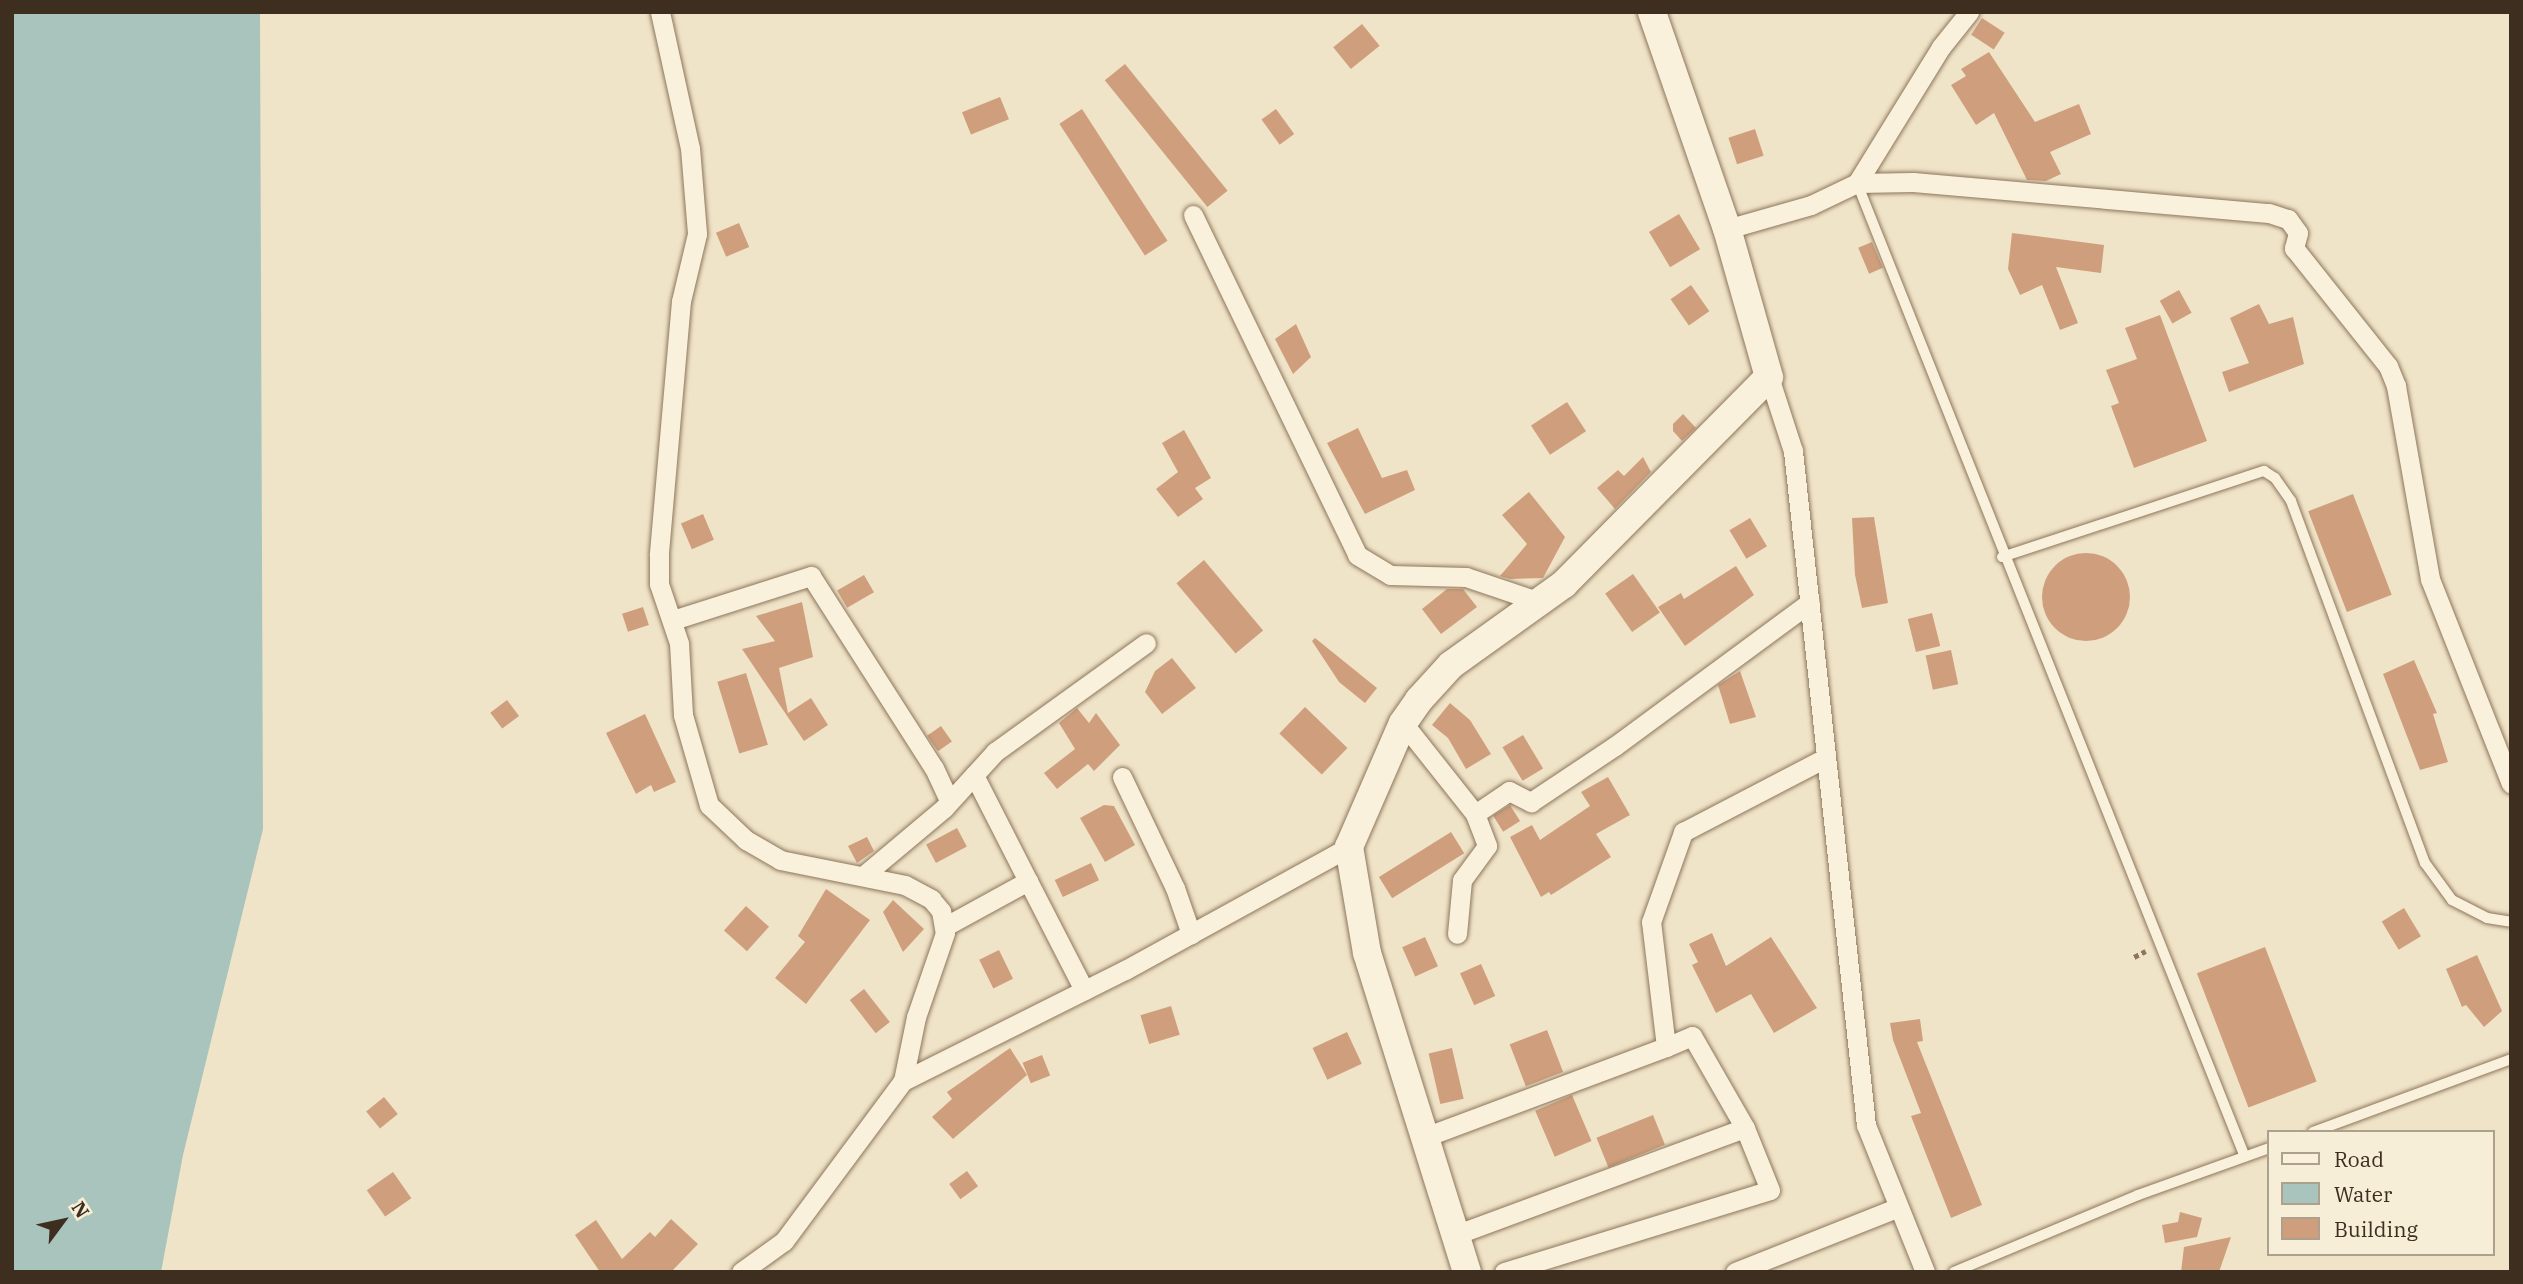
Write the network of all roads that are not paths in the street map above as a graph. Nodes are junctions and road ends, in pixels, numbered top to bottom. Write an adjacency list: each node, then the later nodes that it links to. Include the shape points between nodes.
1 (660, 12): 11 (street, via 690,148 697,234 681,301 659,555 659,584)
2 (1652, 12): 6 (street)
3 (1969, 12): 4 (street, via 1941,47)
4 (1857, 183): 6 (street, via 1811,205); 8 (lane); 17 (street, via 1913,182 2269,213 2288,219 2298,233 2294,248 2388,366 2396,386 2430,579)
5 (1193, 215): 9 (street, via 1357,555 1390,575 1466,576)
6 (1727, 229): 7 (street)
7 (1769, 377): 9 (street, via 1592,556); 10 (street, via 1793,451)
8 (2002, 557): 23 (lane, via 2264,471 2275,478 2291,501 2425,863 2452,900 2487,918); 35 (lane)
9 (1540, 602): 13 (street, via 1451,665)
10 (1810, 602): 14 (street); 19 (street, via 1531,802 1509,791)
11 (673, 620): 18 (street, via 811,576 934,768); 21 (street, via 679,643 683,715 709,805 746,840 780,860)
12 (1146, 643): 15 (street, via 995,752)
13 (1403, 723): 19 (street); 20 (street)
14 (1825, 758): 28 (street, via 1683,832 1651,922); 36 (street, via 1866,1125)
15 (974, 775): 18 (street); 22 (street)
16 (1122, 777): 26 (street, via 1175,888)
17 (2511, 784)
18 (948, 798): 21 (street, via 944,808)
19 (1475, 814): 25 (street, via 1487,846 1462,880)
20 (1349, 847): 26 (street); 33 (street, via 1367,953)
21 (863, 876): 24 (street, via 905,885 931,899 941,911)
22 (1028, 881): 24 (street); 27 (street)
23 (2511, 922)
24 (944, 927): 30 (street, via 939,955 916,1017)
25 (1457, 933)
26 (1191, 934): 27 (street)
27 (1084, 990): 30 (street)
28 (1666, 1047): 31 (street, via 1692,1036); 33 (street)
29 (2511, 1059): 32 (lane)
30 (903, 1081): 38 (street, via 784,1241)
31 (1745, 1128): 37 (street); 40 (street, via 1770,1190)
32 (2318, 1130)
33 (1425, 1138): 37 (street)
34 (2268, 1148): 35 (lane)
35 (2245, 1157): 43 (lane)
36 (1897, 1209): 41 (street); 42 (street)
37 (1455, 1236): 39 (street)
38 (741, 1272)
39 (1467, 1272)
40 (1504, 1272)
41 (1735, 1272)
42 (1925, 1272)
43 (1954, 1272)

